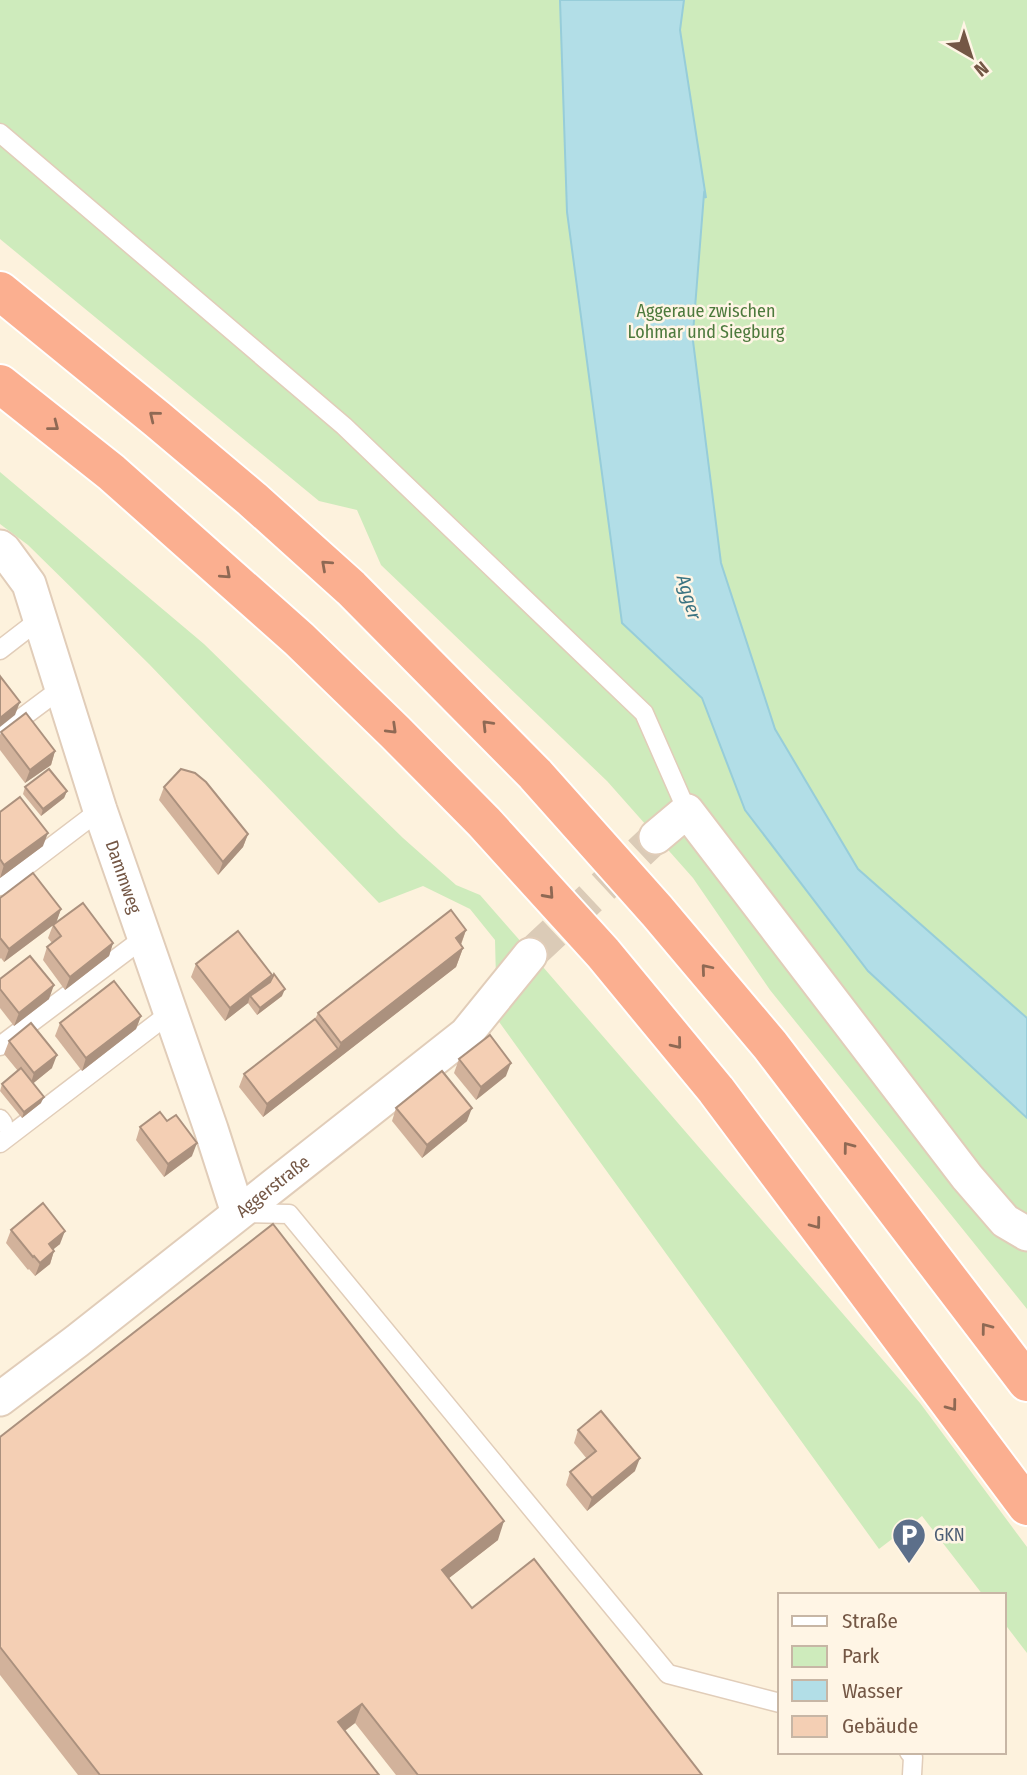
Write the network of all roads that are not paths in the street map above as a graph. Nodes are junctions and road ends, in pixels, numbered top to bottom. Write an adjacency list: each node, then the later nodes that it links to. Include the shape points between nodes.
1 (0, 133): 10 (lane, via 344,426 644,713)
2 (0, 291): 20 (highway, one-way to 2, via 770,1045 535,774 351,588 252,499)
3 (0, 384): 22 (highway, one-way to 22, via 111,472 299,639 484,822 603,953 716,1090)
4 (0, 547): 5 (street, Dammweg, via 29,584)
5 (40, 619): 6 (lane); 7 (street, Dammweg)
6 (0, 650)
7 (63, 687): 8 (lane); 9 (street, Dammweg)
8 (0, 734)
9 (100, 810): 12 (lane); 13 (street, Dammweg)
10 (687, 811): 11 (street); 19 (street, via 967,1177 1005,1221)
11 (656, 837)
12 (0, 886)
13 (145, 937): 15 (street, Dammweg); 16 (lane)
14 (530, 955): 18 (street, Aggerstraße, via 466,1034)
15 (170, 1013): 17 (lane); 18 (street, Dammweg)
16 (0, 1046)
17 (0, 1143)
18 (238, 1213): 21 (street, Aggerstraße); 23 (lane, via 289,1214 668,1674)
19 (1027, 1234)
20 (1027, 1382)
21 (0, 1399)
22 (1027, 1506)
23 (778, 1702)
24 (911, 1754): 25 (lane)
25 (912, 1775)

